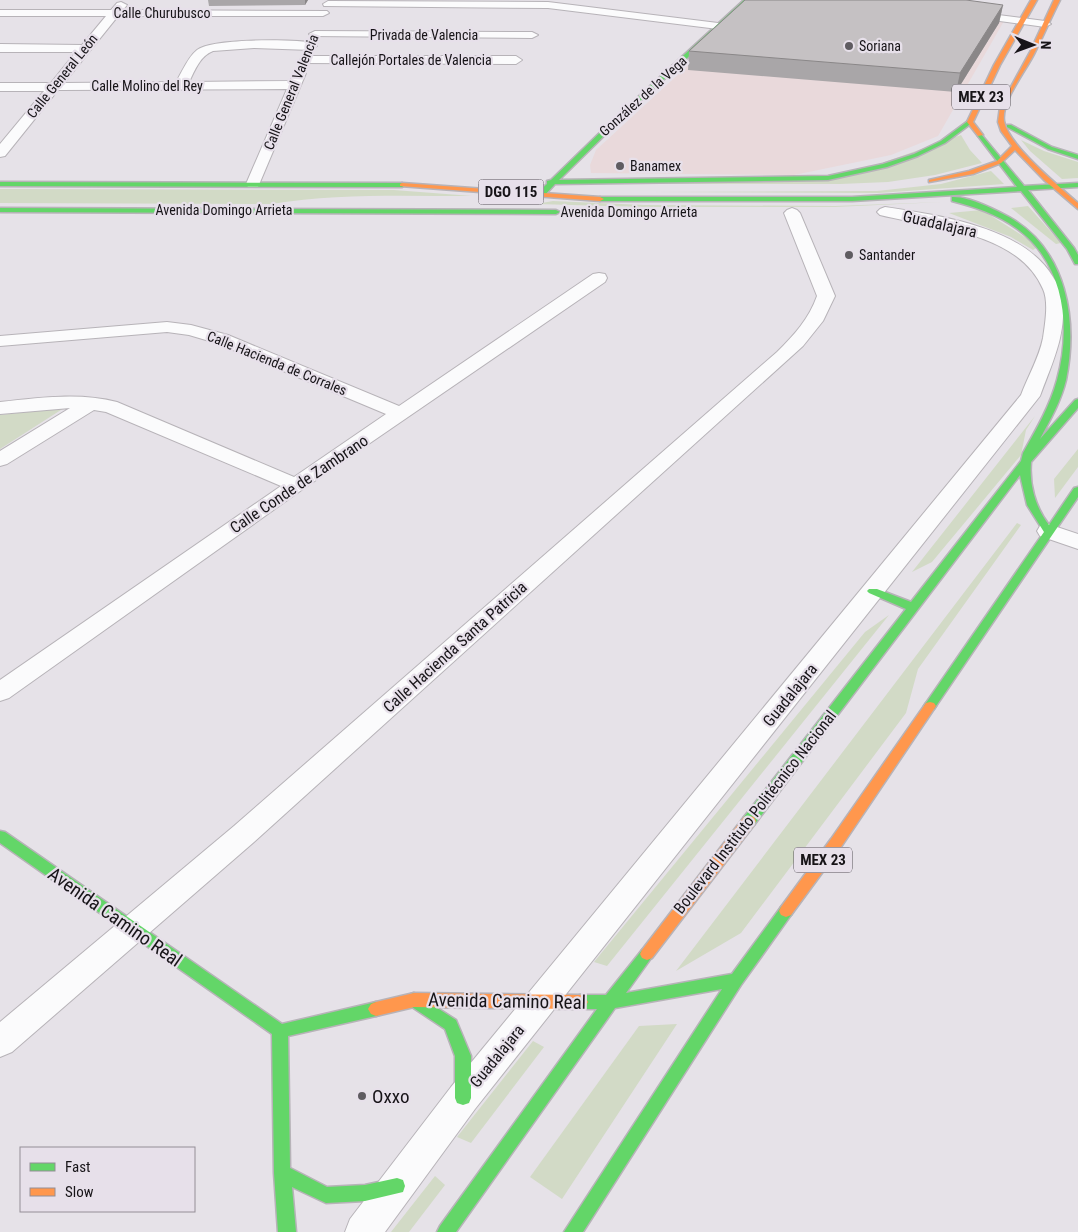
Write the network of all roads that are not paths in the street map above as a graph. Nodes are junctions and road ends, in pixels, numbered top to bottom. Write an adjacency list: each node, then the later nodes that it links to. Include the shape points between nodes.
1 (125, 0): 10 (street, Calle General León)
2 (746, 0): 14 (main road, González de la Vega)
3 (1034, 0): 12 (main road, MEX 23)
4 (1057, 0): 13 (main road, MEX 23)
5 (552, 2): 6 (street, Calle Churubusco); 11 (street, Calle Churubusco)
6 (327, 5): 10 (street, Calle Churubusco); 16 (street, Calle General Valencia)
7 (641, 5): 11 (street)
8 (0, 13): 10 (street, Calle Churubusco)
9 (960, 13): 12 (street)
10 (114, 14): 18 (street, Calle General León)
11 (628, 14): 14 (street, Calle Churubusco)
12 (1023, 21): 13 (street); 25 (main road, MEX 23, via 997,65)
13 (1045, 24): 26 (main road, MEX 23, via 1008,96)
14 (718, 26): 31 (main road, González de la Vega)
15 (532, 35): 16 (street, Privada de Valencia)
16 (313, 40): 19 (street, Calle General Valencia); 22 (street, Privada de Valencia, via 208,49 202,52)
17 (0, 48): 18 (street)
18 (84, 49): 24 (street, Calle General León)
19 (306, 60): 20 (street, Callejón Portales de Valencia); 21 (street, Calle General Valencia)
20 (516, 60)
21 (295, 85): 22 (street, Calle Molino del Rey); 35 (street, Calle General Valencia)
22 (180, 86): 24 (street, Calle Molino del Rey)
23 (0, 87): 24 (street, Calle Molino del Rey)
24 (53, 87): 28 (street, Calle General León)
25 (970, 122): 30 (main road, MEX 23); 32 (main road, via 943,142 916,155 885,166 828,178)
26 (1001, 122): 27 (main road, MEX 23); 29 (main road, via 1050,148)
27 (1016, 146): 30 (main road); 38 (main road, MEX 23)
28 (0, 153)
29 (1078, 157)
30 (999, 162): 39 (main road, via 971,173 915,183 831,188); 40 (main road, MEX 23)
31 (569, 164): 32 (main road); 33 (main road, González de la Vega)
32 (590, 180): 33 (main road); 39 (main road)
33 (552, 182): 36 (main road); 41 (main road, González de la Vega)
34 (0, 184): 35 (main road, Avenida Domingo Arrieta / DGO 115)
35 (253, 184): 36 (main road, Avenida Domingo Arrieta / DGO 115)
36 (399, 185): 41 (main road, Avenida Domingo Arrieta / DGO 115)
37 (1078, 185): 38 (main road, Avenida Domingo Arrieta)
38 (1057, 186): 40 (main road, Avenida Domingo Arrieta / DGO 115); 45 (main road, MEX 23)
39 (612, 189): 41 (main road); 43 (main road)
40 (1021, 189): 42 (main road, Avenida Domingo Arrieta / DGO 115); 44 (main road, MEX 23)
41 (541, 194): 43 (main road, Avenida Domingo Arrieta / DGO 115); 48 (main road, via 514,198 348,201)
42 (940, 195): 43 (main road, Avenida Domingo Arrieta / DGO 115, via 852,199); 46 (main road)
43 (645, 200)
44 (1033, 202): 45 (main road); 46 (main road); 53 (main road, MEX 23)
45 (1076, 202)
46 (983, 207): 50 (main road); 54 (main road, via 1009,220)
47 (0, 210): 48 (main road, Avenida Domingo Arrieta / DGO 115)
48 (266, 210): 49 (main road, Avenida Domingo Arrieta / DGO 115)
49 (564, 212)
50 (881, 212): 55 (street, Guadalajara, via 954,224 983,234)
51 (792, 213): 75 (street, Calle Hacienda Santa Patricia, via 826,296 815,323 783,356 357,734)
52 (1073, 219): 53 (main road, via 1064,228)
53 (1070, 248): 54 (main road); 56 (main road, MEX 23)
54 (1046, 251): 55 (main road); 59 (main road, via 1068,290 1073,329 1063,379)
55 (1022, 254): 59 (street, Guadalajara, via 1042,272 1052,291 1053,329 1048,356 1037,378)
56 (1078, 262)
57 (599, 278): 63 (street, Calle Conde de Zambrano)
58 (0, 341): 63 (street, Calle Hacienda de Corrales, via 167,327 191,330 222,339)
59 (1041, 401): 64 (main road); 66 (main road); 71 (street, Guadalajara)
60 (1078, 402): 64 (main road, Boulevard Instituto Politécnico Nacional)
61 (93, 403): 62 (street, via 63,402); 65 (street); 67 (street, via 110,406)
62 (0, 408)
63 (402, 414): 67 (street, Calle Conde de Zambrano)
64 (1069, 414): 66 (main road, Boulevard Instituto Politécnico Nacional)
65 (0, 460)
66 (1026, 460): 69 (main road, via 1029,501 1036,518); 72 (main road, Boulevard Instituto Politécnico Nacional)
67 (296, 485): 73 (street, Calle Conde de Zambrano)
68 (1078, 490): 69 (main road, MEX 23)
69 (1048, 531): 70 (street); 76 (main road, MEX 23, via 836,843)
70 (1078, 542)
71 (873, 592): 72 (main road); 78 (street, Guadalajara)
72 (914, 608): 79 (main road, Boulevard Instituto Politécnico Nacional)
73 (0, 692)
74 (0, 836): 75 (main road, Avenida Camino Real)
75 (131, 929): 80 (main road, Avenida Camino Real); 81 (street, Calle Hacienda Santa Patricia)
76 (736, 980): 79 (main road, Avenida Camino Real); 88 (main road, MEX 23)
77 (414, 1000): 78 (main road, Avenida Camino Real); 80 (main road, Avenida Camino Real); 82 (main road, via 451,1025 463,1056)
78 (541, 1002): 79 (main road, Avenida Camino Real); 82 (street, Guadalajara)
79 (610, 1002): 87 (main road, Boulevard Instituto Politécnico Nacional)
80 (280, 1031): 83 (main road)
81 (0, 1042)
82 (463, 1098): 84 (street, Guadalajara)
83 (282, 1173): 84 (main road, via 326,1195 365,1193); 85 (main road)
84 (398, 1186): 86 (street, Guadalajara)
85 (287, 1232)
86 (362, 1232)
87 (446, 1232)
88 (573, 1232)

